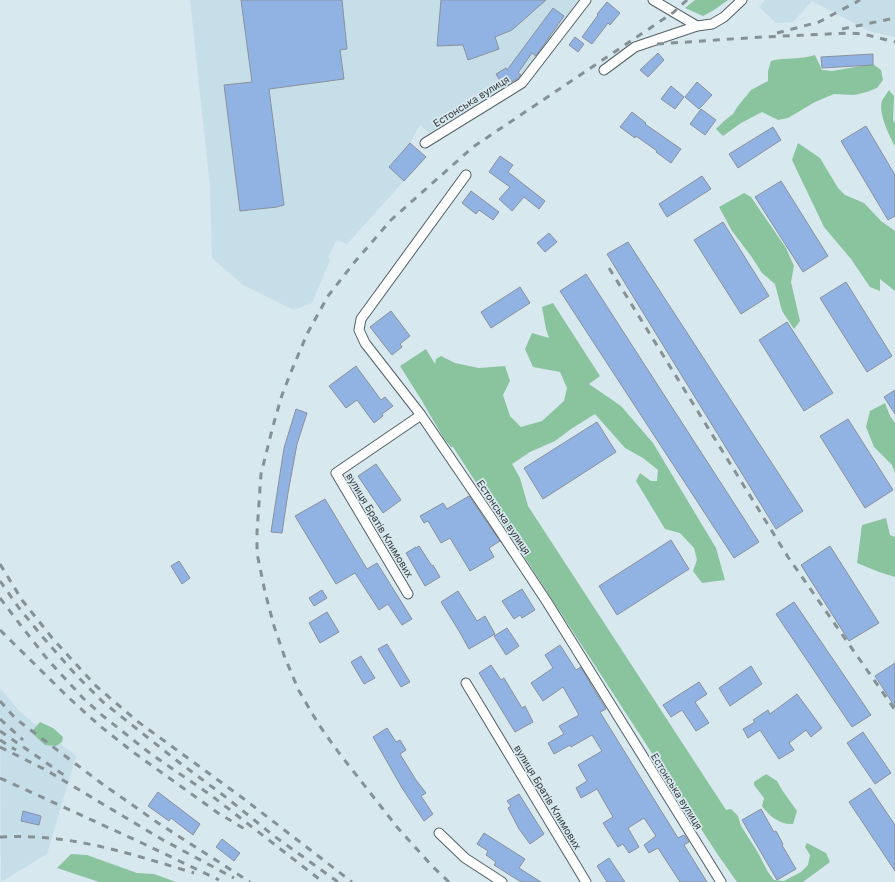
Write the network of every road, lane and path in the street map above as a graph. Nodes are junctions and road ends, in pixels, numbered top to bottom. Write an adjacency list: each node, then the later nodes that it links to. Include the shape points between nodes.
1 (586, 0): 6 (street, Естонська вулиця, via 522,83)
2 (653, 0): 4 (street)
3 (742, 0): 4 (street, via 724,18 712,24)
4 (697, 26): 5 (street, via 635,47)
5 (604, 70)
6 (425, 143)
7 (466, 175): 8 (street, Естонська вулиця, via 361,319 360,324 365,343)
8 (421, 415): 9 (street, вулиця Братів Климових, via 336,473); 14 (street, Естонська вулиця, via 547,602)
9 (408, 594)
10 (466, 683): 13 (street, вулиця Братів Климових)
11 (439, 833): 12 (street, via 465,858)
12 (502, 882)
13 (586, 882)
14 (721, 882)

